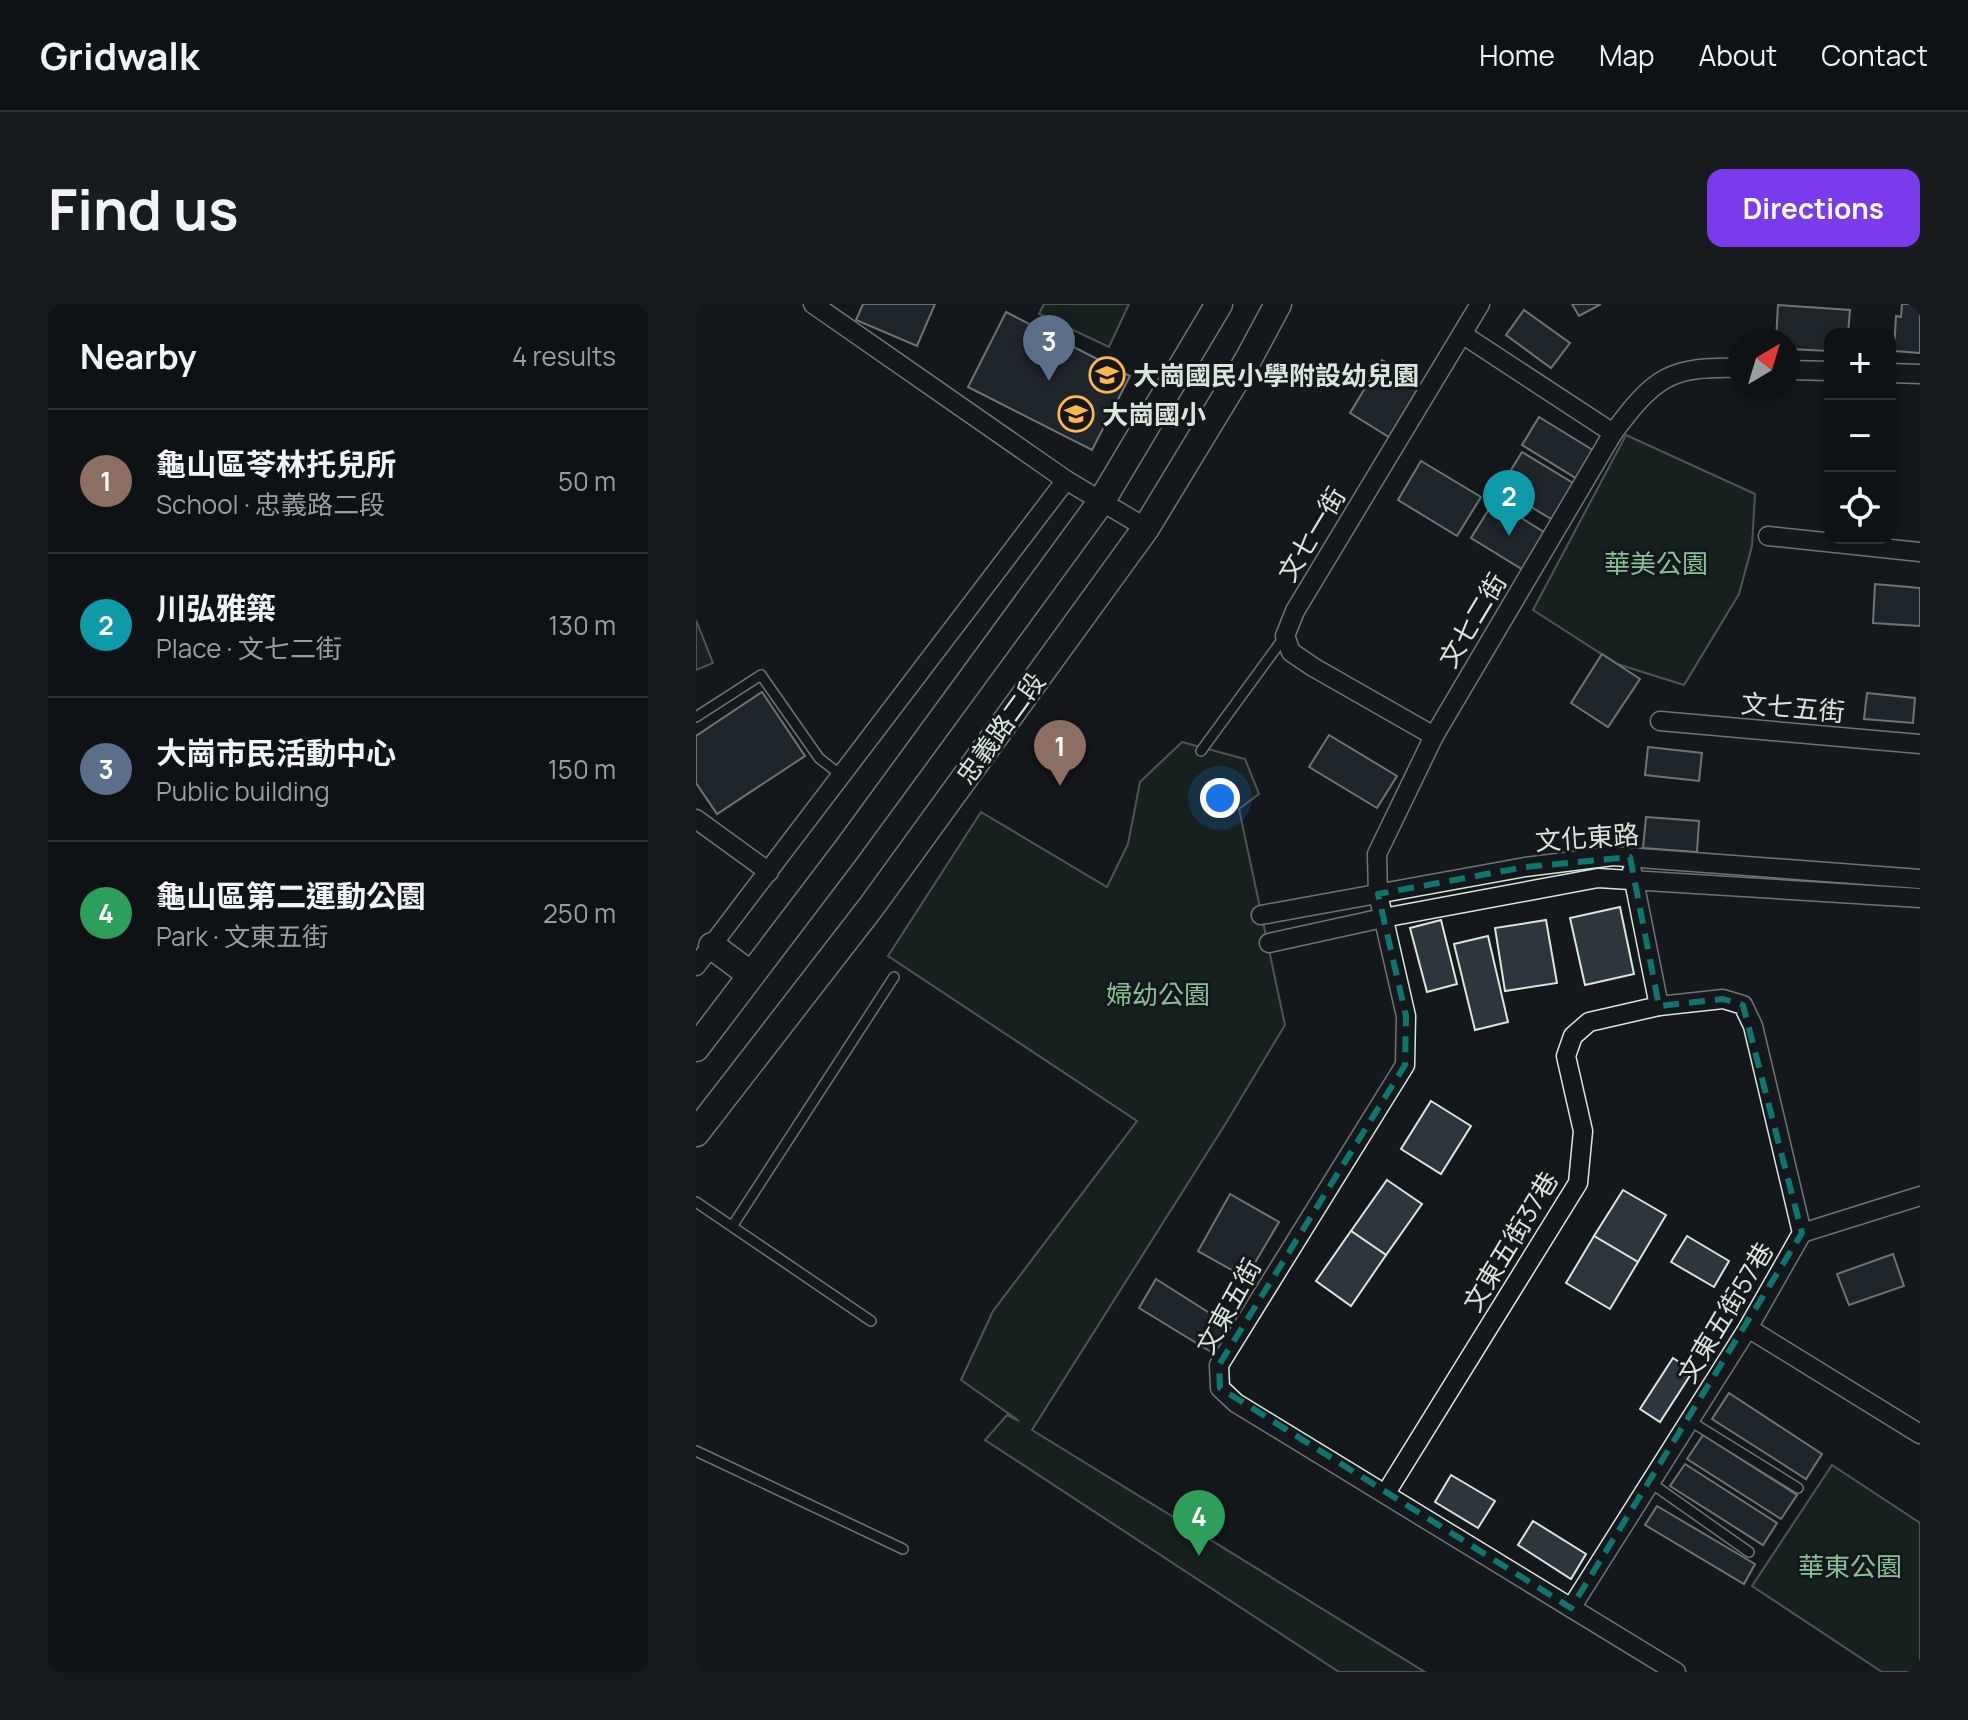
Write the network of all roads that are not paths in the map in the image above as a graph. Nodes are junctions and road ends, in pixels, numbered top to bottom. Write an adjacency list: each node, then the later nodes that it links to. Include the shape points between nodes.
1 (813, 304): 12 (street)
2 (1219, 304): 13 (main road, 忠義路二段)
3 (1278, 304): 14 (main road, 忠義路二段)
4 (1480, 304): 5 (street, 文七一街)
5 (1462, 334): 11 (street); 17 (street, 文七一街, via 1295,611)
6 (1728, 368): 11 (street, 文七二街, via 1700,367 1667,376)
7 (1800, 370): 8 (street)
8 (1824, 371)
9 (1896, 373): 10 (street)
10 (1920, 374)
11 (1613, 433): 20 (street, 文七二街)
12 (1066, 480): 13 (street); 23 (street)
13 (1101, 502): 14 (street); 35 (main road, 忠義路二段)
14 (1146, 528): 39 (main road, 忠義路二段, via 871,907)
15 (1768, 536): 16 (street)
16 (1920, 552)
17 (1285, 636): 20 (street, via 1291,652 1313,667); 22 (lane)
18 (696, 717): 23 (lane, via 761,675 819,758)
19 (1660, 721): 21 (street, 文七五街)
20 (1434, 736): 29 (street, 文七二街, via 1377,854)
21 (1920, 744)
22 (1201, 751)
23 (842, 776): 26 (street)
24 (696, 819): 26 (street)
25 (1630, 857): 27 (street, 文化東路); 28 (street); 29 (street, 文化東路, via 1538,865)
26 (769, 872): 34 (street)
27 (1920, 879)
28 (1634, 881): 30 (street, 文化東路); 32 (street, 文化東路, via 1598,878); 37 (street)
29 (1378, 894): 31 (street, 文化東路); 32 (street, 文東五街)
30 (1920, 898)
31 (1261, 915)
32 (1383, 918): 33 (street, 文化東路); 51 (street, 文東五街, via 1406,1016 1405,1065 1219,1365 1220,1388 1236,1403)
33 (1269, 943)
34 (704, 956): 35 (main road)
35 (751, 975): 38 (main road, 忠義路二段)
36 (894, 977): 42 (lane)
37 (1659, 1006): 43 (street, 文東五街57巷, via 1723,999 1743,1005 1753,1026); 51 (street, 文東五街37巷, via 1589,1022 1573,1036 1566,1056 1583,1131 1578,1183)
38 (696, 1048)
39 (696, 1133)
40 (1920, 1196): 43 (street)
41 (696, 1202): 42 (lane)
42 (733, 1225): 44 (lane)
43 (1802, 1233): 45 (street, 文東五街57巷)
44 (871, 1321)
45 (1748, 1328): 46 (street, 文東五街57巷); 47 (street)
46 (1690, 1421): 49 (street, 文東五街57巷); 50 (lane)
47 (1920, 1434)
48 (696, 1451): 52 (lane)
49 (1651, 1483): 53 (lane); 54 (street, 文東五街57巷)
50 (1798, 1488)
51 (1386, 1493): 54 (street, 文東五街)
52 (903, 1549)
53 (1749, 1552)
54 (1571, 1608): 55 (street, 文東五街)
55 (1676, 1672)

